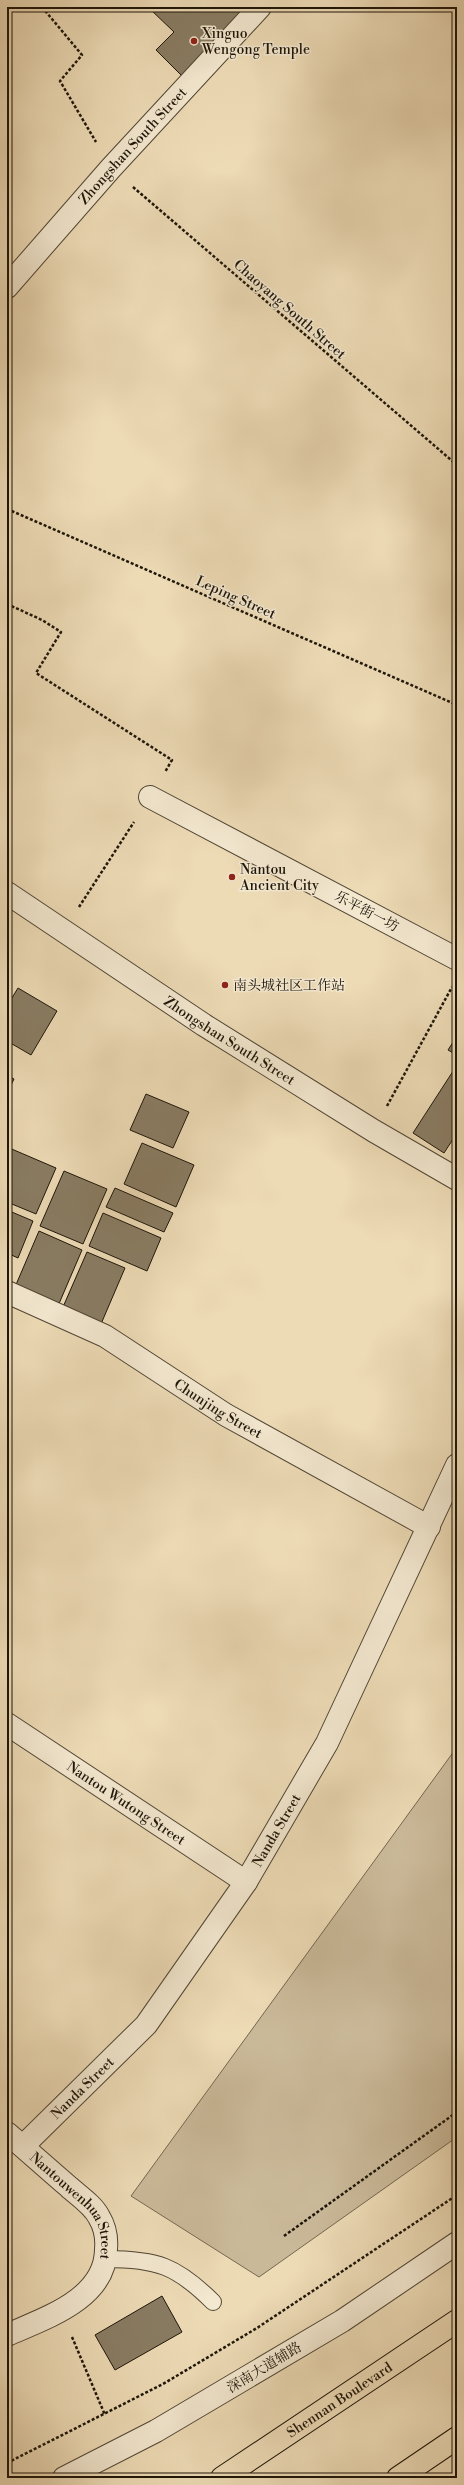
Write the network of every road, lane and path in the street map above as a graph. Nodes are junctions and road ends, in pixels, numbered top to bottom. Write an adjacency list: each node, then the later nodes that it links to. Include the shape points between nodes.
1 (42, 7): 3 (path, Chaoyang South Street, via 82,55 60,81)
2 (260, 7): 3 (street, Zhongshan South Street)
3 (111, 168): 4 (street, Zhongshan South Street); 5 (path, Chaoyang South Street)
4 (7, 287)
5 (457, 465)
6 (7, 509): 8 (path, Leping Street)
7 (7, 604): 9 (path, via 61,632 36,673 172,760)
8 (457, 705)
9 (150, 797): 11 (path); 12 (street, 乐平街一坊)
10 (7, 893): 11 (street, Zhongshan South Street)
11 (64, 931): 14 (street, Zhongshan South Street, via 204,1025)
12 (457, 959)
13 (453, 985): 14 (path)
14 (374, 1131): 15 (street, Zhongshan South Street)
15 (457, 1179)
16 (7, 1292): 18 (street, Chunjing Street, via 105,1336 226,1415)
17 (457, 1465): 18 (street, Nanda Street)
18 (430, 1527): 20 (street, Nanda Street, via 327,1743)
19 (7, 1724): 20 (street, Nantou Wutong Street)
20 (246, 1882): 22 (street, Nanda Street, via 146,2024)
21 (457, 2112): 24 (path)
22 (15, 2140): 26 (street, Nantouwenhua Street, via 99,2216 107,2236)
23 (457, 2195): 31 (path, via 257,2328)
24 (284, 2236)
25 (457, 2243): 35 (street, 深南大道辅路, via 342,2321 156,2431)
26 (106, 2259): 27 (lane, via 138,2259 163,2265 193,2282); 28 (street, Nantouwenhua Street, via 101,2276 86,2292)
27 (213, 2302)
28 (61, 2311): 30 (street, Nantouwenhua Street); 31 (path)
29 (457, 2321): 36 (main road, Shennan Boulevard)
30 (7, 2335)
31 (105, 2415): 33 (path)
32 (457, 2438): 34 (main road)
33 (7, 2463)
34 (399, 2477)
35 (64, 2478)
36 (222, 2478)

